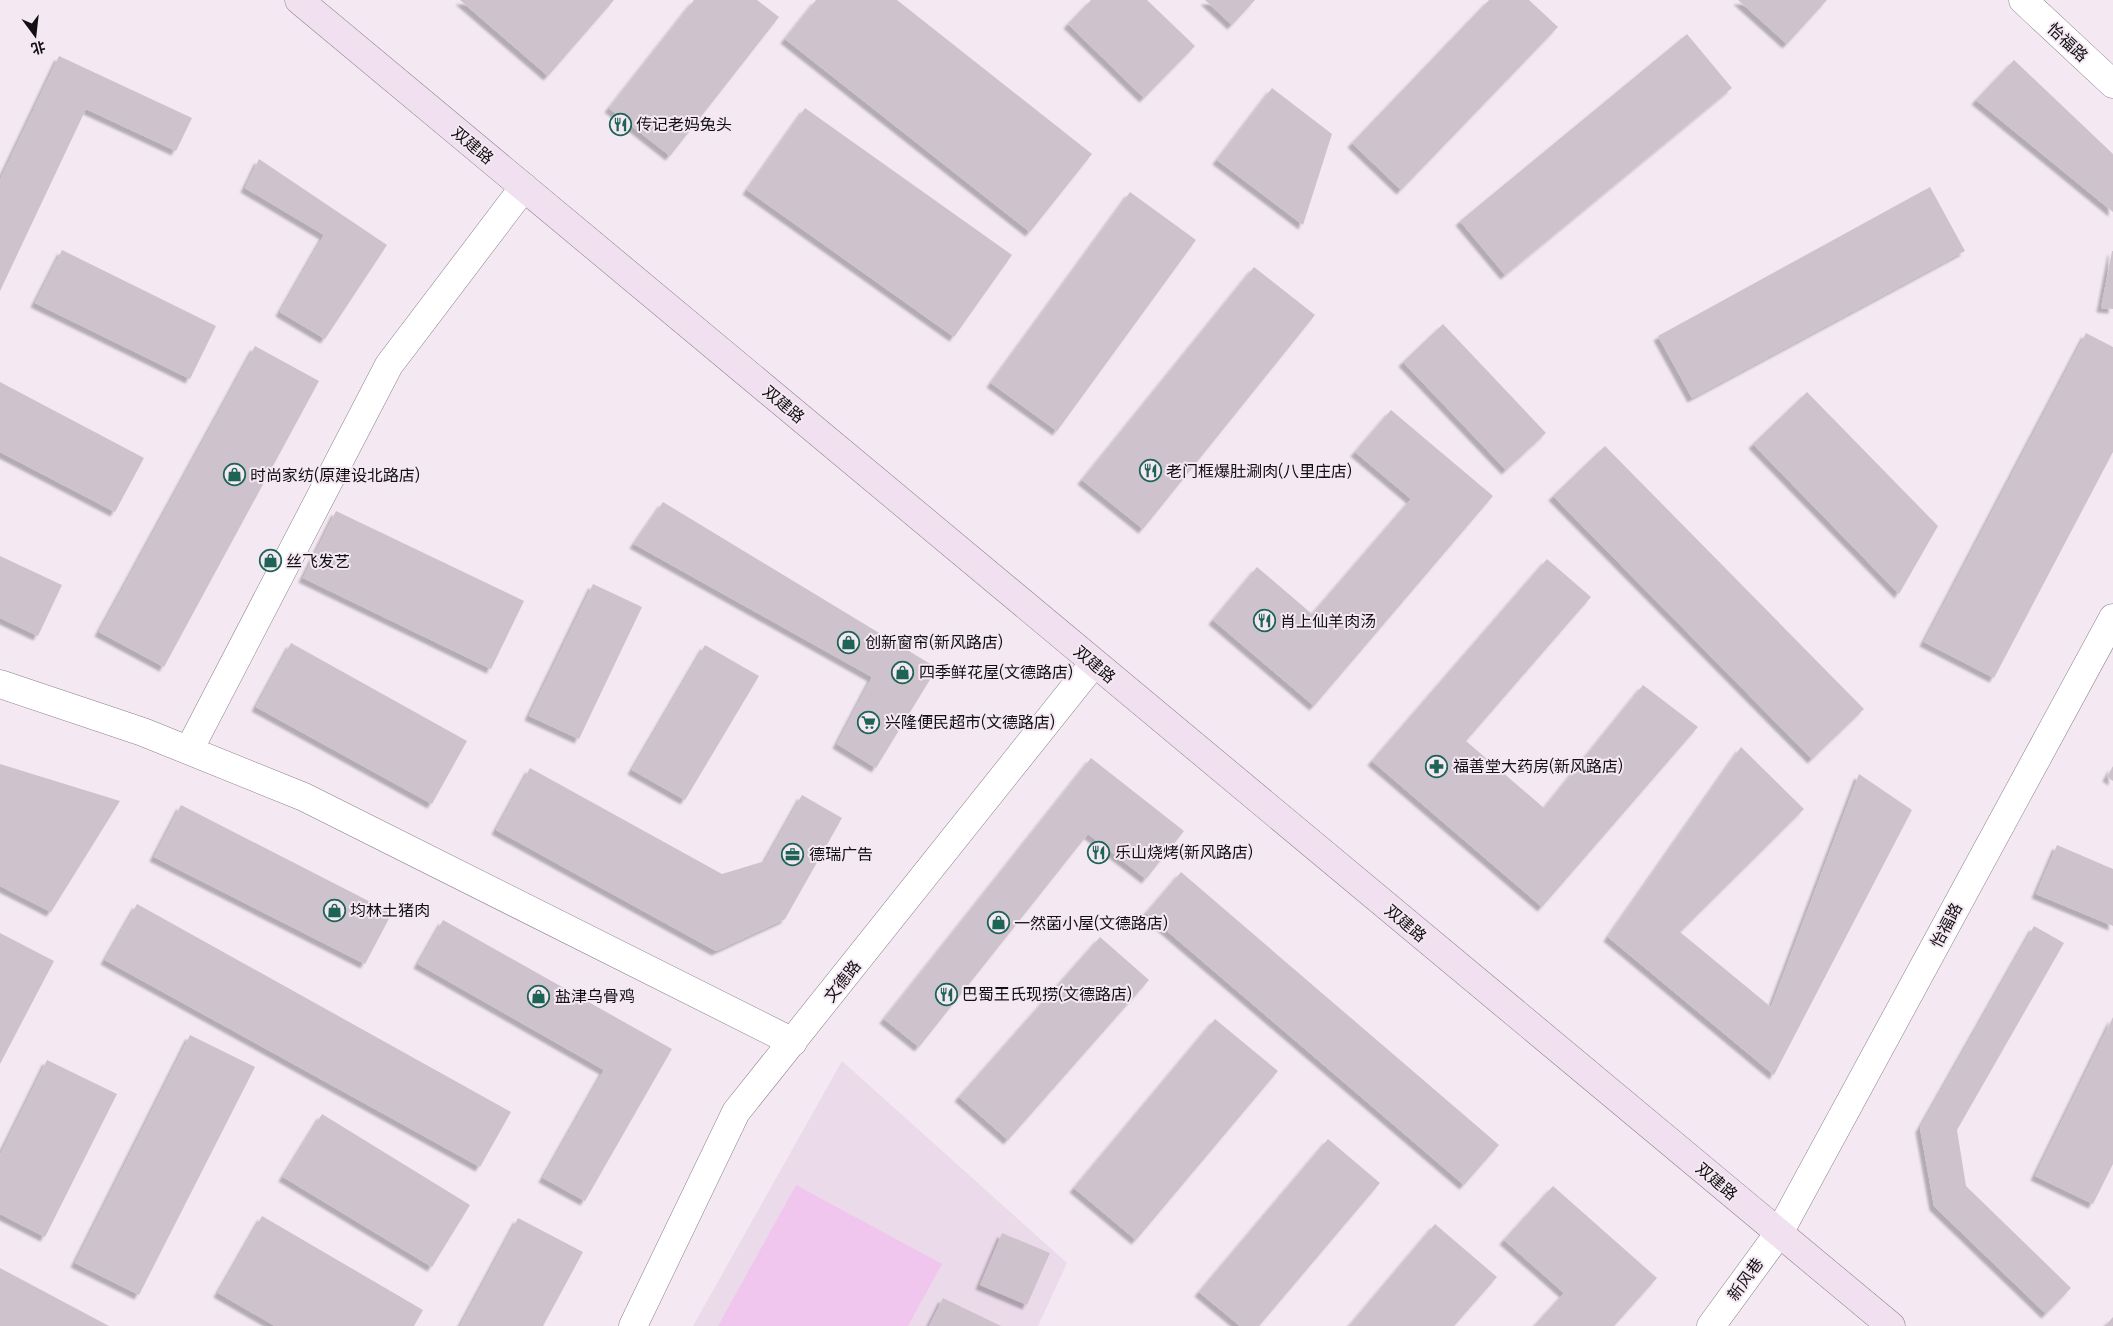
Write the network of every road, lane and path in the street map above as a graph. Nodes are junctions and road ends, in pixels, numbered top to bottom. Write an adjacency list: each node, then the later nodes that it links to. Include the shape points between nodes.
1 (299, 0): 4 (street, 双建路)
2 (2023, 0): 3 (street, 怡福路)
3 (2113, 84)
4 (524, 187): 6 (street, 双建路); 8 (street, via 389,365)
5 (2113, 618): 10 (street, 怡福路)
6 (1094, 663): 9 (street, 文德路); 10 (street, 双建路)
7 (0, 684): 8 (street)
8 (189, 750): 9 (street, via 304,796)
9 (793, 1042): 11 (street, 文德路, via 736,1112)
10 (1779, 1233): 12 (street, 新风巷); 13 (street, 双建路)
11 (632, 1326)
12 (1711, 1326)
13 (1891, 1326)

